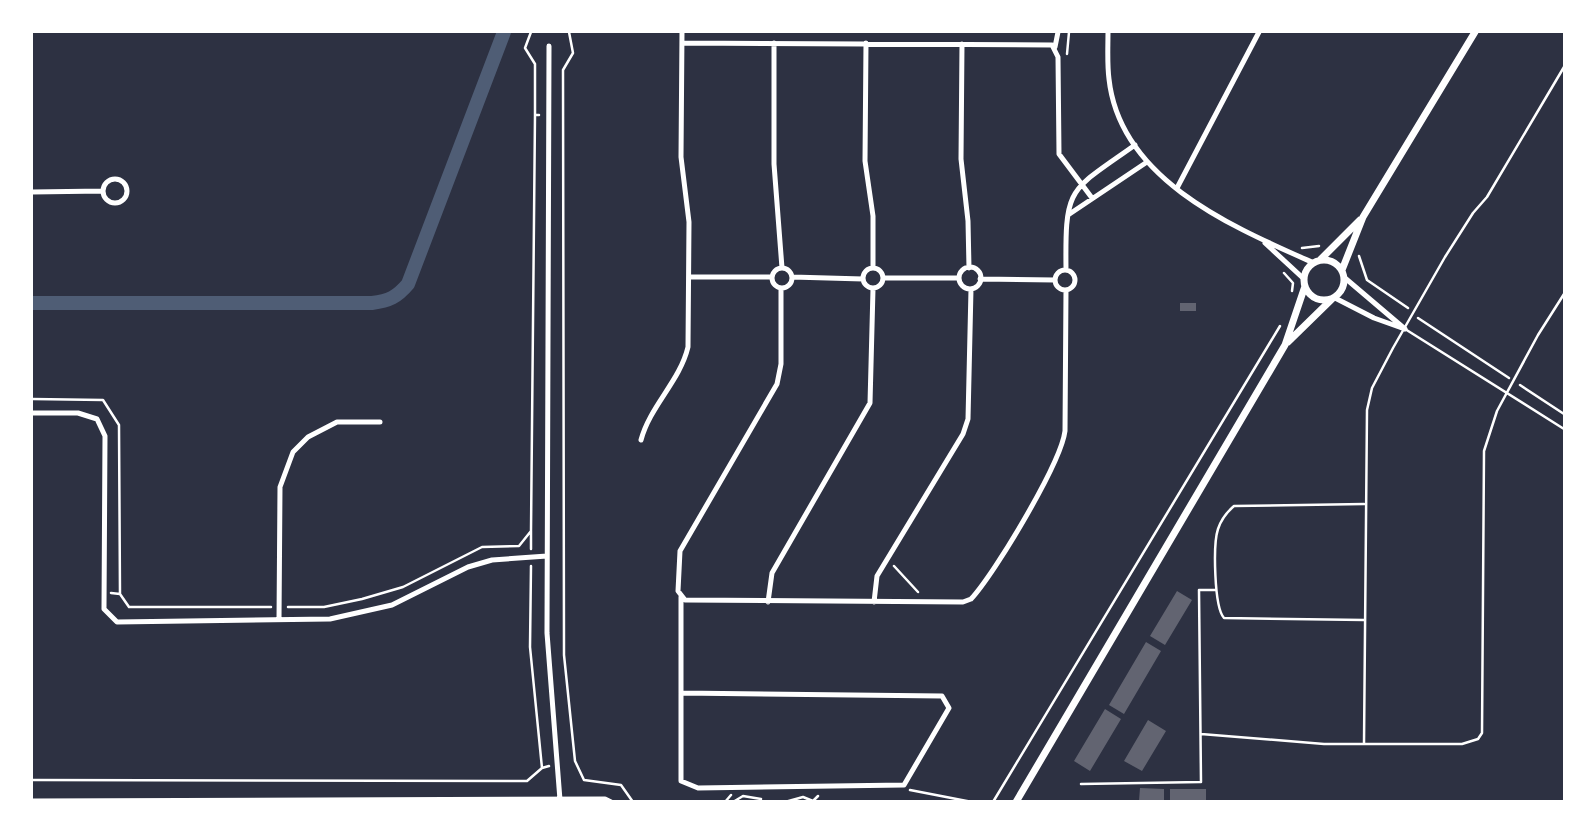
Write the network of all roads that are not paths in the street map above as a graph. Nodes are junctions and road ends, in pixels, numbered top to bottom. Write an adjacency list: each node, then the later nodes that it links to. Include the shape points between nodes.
1 (682, 32): 6 (street)
2 (1058, 32): 11 (street)
3 (1108, 32): 13 (street, via 1109,81)
4 (1259, 32): 16 (street)
5 (1475, 32): 21 (street)
6 (682, 43): 7 (street); 29 (street, via 681,157 689,222)
7 (774, 43): 8 (street); 24 (street, via 774,164)
8 (866, 43): 9 (street); 25 (street, via 865,161 873,216)
9 (962, 44): 11 (street); 26 (street, via 961,159)
10 (549, 46): 52 (street)
11 (1055, 47): 15 (street, via 1059,153)
12 (1564, 67): 44 (lane)
13 (1135, 145): 14 (street); 15 (street)
14 (1147, 162): 16 (street); 19 (street)
15 (1081, 183): 19 (street); 20 (street, via 1071,196)
16 (1177, 188): 22 (street)
17 (103, 191): 17 (street, via 107,182 115,179 125,184 127,194 114,204); 18 (street)
18 (32, 192)
19 (1092, 198): 20 (street)
20 (1067, 216): 27 (street)
21 (1363, 216): 23 (street); 28 (street)
22 (1260, 239): 23 (street); 37 (street)
23 (1317, 261): 28 (street, via 1336,264); 37 (street)
24 (782, 268): 30 (street); 31 (street)
25 (873, 268): 32 (street); 34 (street)
26 (969, 268): 33 (street); 35 (street, via 977,271)
27 (1066, 269): 36 (street, via 1059,271); 41 (street, via 1075,278)
28 (1343, 274): 43 (street, via 1344,287); 44 (street)
29 (689, 277): 30 (street); 50 (street, via 687,352)
30 (772, 277): 38 (street)
31 (792, 277): 34 (street); 38 (street, via 789,285)
32 (884, 278): 33 (street); 39 (street)
33 (959, 278): 40 (street, via 961,285)
34 (863, 279): 39 (street)
35 (980, 279): 36 (street); 40 (street)
36 (1055, 280): 41 (street)
37 (1305, 282): 43 (street, via 1313,297); 45 (street)
38 (781, 288): 54 (street, via 777,384 680,551 677,580)
39 (873, 289): 55 (street, via 870,403 772,573)
40 (971, 289): 56 (street, via 968,419 877,576)
41 (1066, 290): 56 (street, via 1065,430 1058,458 971,599)
42 (1564, 294): 46 (lane)
43 (1334, 298): 44 (street); 45 (street)
44 (1405, 329): 46 (lane); 51 (lane, via 1381,368 1367,410)
45 (1285, 345): 67 (street)
46 (1508, 393): 49 (lane); 61 (lane, via 1488,430 1481,475 1482,733 1471,743)
47 (32, 413): 57 (street, via 78,413 97,419 105,436 104,609 117,622)
48 (380, 422): 57 (street, via 337,422 308,437 293,452 280,487)
49 (1564, 429)
50 (641, 440)
51 (1364, 504): 53 (lane, via 1234,506 1218,528); 58 (lane)
52 (547, 556): 57 (street, via 492,560 468,567 392,605 356,615); 63 (street, via 547,633)
53 (1217, 590): 58 (lane, via 1220,613 1231,620); 60 (lane, via 1199,590)
54 (681, 597): 55 (street); 59 (street)
55 (768, 601): 56 (street)
56 (873, 602)
57 (279, 620)
58 (1364, 620): 61 (lane)
59 (681, 694): 59 (street, via 681,781 698,788 904,785 949,708 942,696)
60 (1201, 734): 61 (lane); 62 (lane, via 1201,782)
61 (1364, 744)
62 (1081, 784)
63 (560, 800): 65 (street); 66 (street)
64 (32, 801): 65 (street)
65 (195, 801)
66 (611, 802)
67 (1016, 802)

